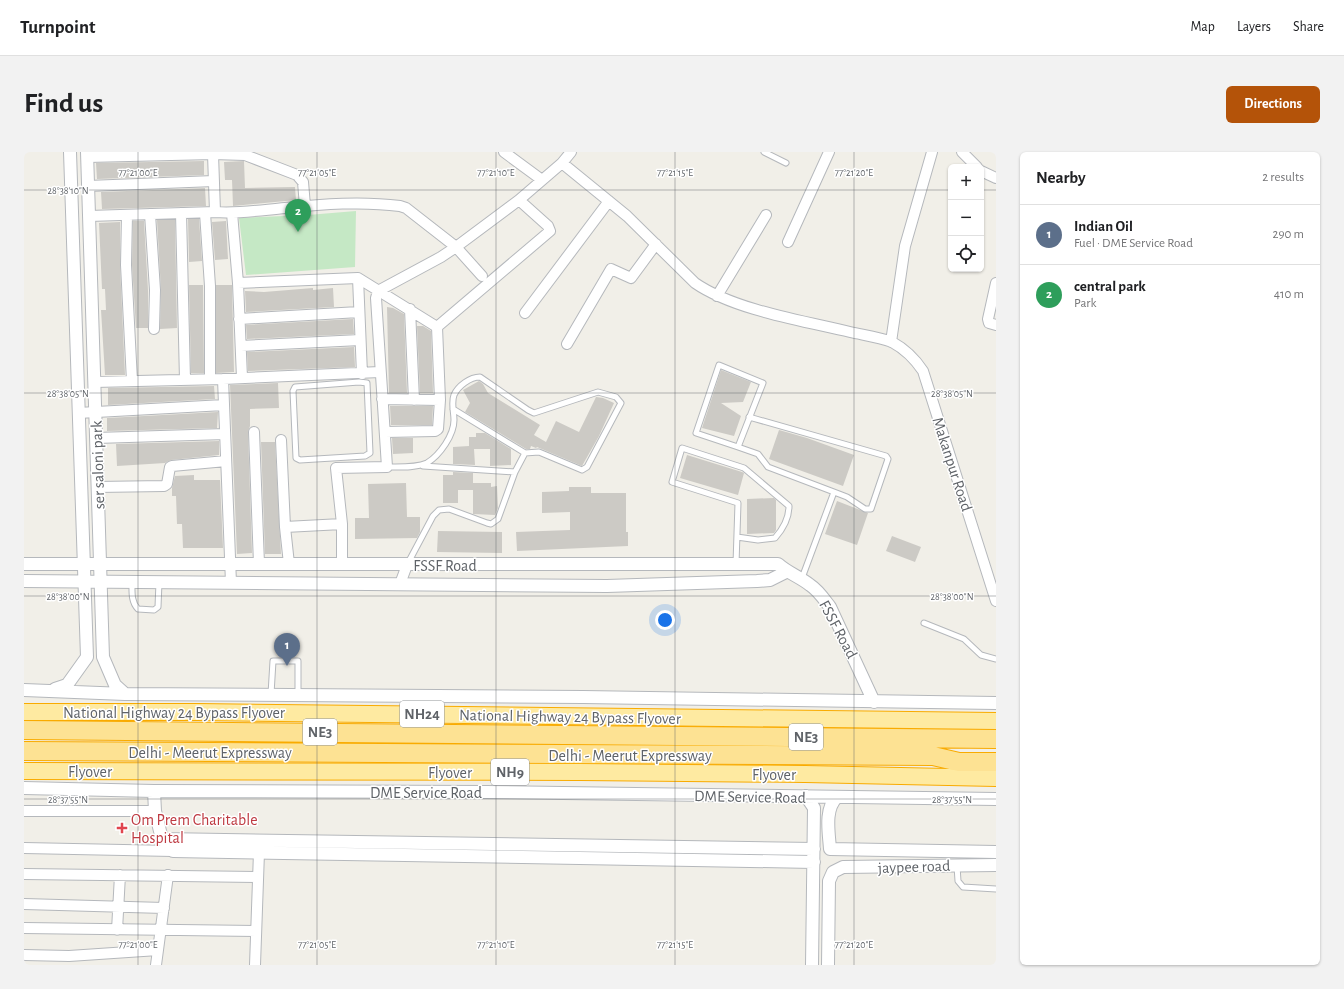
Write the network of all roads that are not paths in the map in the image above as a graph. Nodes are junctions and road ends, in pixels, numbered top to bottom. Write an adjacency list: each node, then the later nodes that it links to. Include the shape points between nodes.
1 (70, 152): 62 (street)
2 (504, 152): 15 (street)
3 (571, 152): 10 (street)
4 (764, 152): 11 (lane)
5 (829, 152): 28 (street)
6 (932, 152): 45 (street, via 905,246)
7 (962, 152): 12 (street)
8 (213, 154): 9 (street); 16 (street); 20 (street, via 245,155 297,175 303,182)
9 (87, 155): 17 (street, ser saloni park)
10 (562, 163): 15 (street); 19 (street, Makanpur Road)
11 (786, 163)
12 (974, 164)
13 (984, 172): 14 (street)
14 (995, 175)
15 (542, 180): 18 (street)
16 (214, 181): 17 (street); 21 (street)
17 (88, 186): 27 (street, ser saloni park)
18 (519, 200): 30 (street); 42 (street, via 548,226 549,234)
19 (609, 201): 29 (street, Makanpur Road); 39 (street)
20 (306, 206): 24 (street); 30 (street, via 400,206)
21 (210, 212): 22 (street); 24 (street); 51 (street)
22 (180, 213): 23 (street); 53 (street)
23 (150, 214): 25 (street); 43 (street, via 155,290)
24 (232, 214): 33 (street)
25 (127, 215): 27 (street); 54 (street, via 126,265)
26 (766, 215): 36 (street)
27 (89, 216): 55 (street, ser saloni park)
28 (788, 242)
29 (656, 244): 36 (street, Makanpur Road, via 695,283); 46 (street, via 631,278 611,269)
30 (456, 247): 31 (street); 35 (street)
31 (482, 276)
32 (358, 278): 33 (street); 35 (street); 38 (street)
33 (238, 283): 40 (street)
34 (996, 283): 41 (street, via 988,319 989,323)
35 (378, 291): 37 (street); 48 (street, via 376,298)
36 (718, 296): 45 (street, Makanpur Road, via 772,313)
37 (410, 309): 42 (street); 57 (street)
38 (359, 312): 40 (street); 44 (street)
39 (525, 313)
40 (239, 319): 47 (street)
41 (996, 325)
42 (437, 327): 58 (street)
43 (154, 329)
44 (360, 340): 47 (street); 49 (street)
45 (891, 342): 102 (street, Makanpur Road, via 915,358 923,370)
46 (567, 344)
47 (241, 346): 50 (street)
48 (380, 372): 49 (street); 56 (street)
49 (362, 374): 50 (street)
50 (242, 378): 52 (street)
51 (210, 379): 52 (street); 53 (street)
52 (223, 379): 59 (street)
53 (185, 380): 54 (street)
54 (132, 381): 55 (street)
55 (94, 382): 61 (street, ser saloni park)
56 (382, 399): 57 (street); 65 (street)
57 (414, 400): 58 (street)
58 (440, 400): 65 (street, via 437,430)
59 (224, 405): 61 (street); 66 (street)
60 (453, 409): 70 (lane); 70 (lane, via 456,392 474,377 480,377 534,413 593,393 603,393 620,400 620,406 585,470 539,452); 73 (lane, via 454,422 444,446 433,458)
61 (95, 412): 62 (street); 67 (street, ser saloni park)
62 (78, 413): 86 (street)
63 (749, 417): 69 (lane); 69 (lane, via 763,382 719,365 696,433); 78 (lane, via 886,456 888,459 871,509 865,509)
64 (254, 432): 84 (street)
65 (385, 432): 74 (street)
66 (225, 434): 67 (street); 72 (street)
67 (96, 438): 77 (street, ser saloni park)
68 (281, 440): 80 (street)
69 (738, 447): 78 (lane, via 758,454 768,467)
70 (525, 453): 76 (lane)
71 (335, 457): 71 (lane, via 365,456 370,453 367,383 298,386 293,391 296,458 300,460); 75 (lane)
72 (226, 460): 77 (street, via 172,466 167,484 164,486); 83 (street)
73 (418, 465): 74 (lane); 76 (lane)
74 (387, 467): 75 (street)
75 (336, 468): 79 (street)
76 (515, 472): 89 (lane, via 498,519 491,524 449,509 439,510 433,516)
77 (97, 487): 87 (street, ser saloni park)
78 (834, 492): 93 (lane)
79 (342, 524): 80 (street); 88 (street)
80 (285, 527): 85 (street)
81 (737, 537): 81 (lane, via 738,503 672,482 682,448 744,468 789,506 788,518 775,538 758,540); 91 (lane)
82 (24, 564): 86 (street, FSSF Road)
83 (231, 564): 84 (street, FSSF Road); 87 (street, FSSF Road); 99 (street)
84 (259, 564): 85 (street, FSSF Road)
85 (289, 564): 88 (street, FSSF Road)
86 (84, 565): 87 (street, FSSF Road); 95 (street)
87 (101, 565): 96 (street, ser saloni park)
88 (342, 565): 89 (street, FSSF Road)
89 (407, 565): 90 (street, FSSF Road); 100 (street)
90 (590, 565): 91 (street, FSSF Road); 101 (street)
91 (736, 565): 92 (street, FSSF Road, via 778,564)
92 (786, 572): 93 (street, FSSF Road); 101 (street, FSSF Road, via 770,580 757,581)
93 (801, 579): 110 (street, FSSF Road, via 821,594 830,606)
94 (24, 581): 95 (street, FSSF Road)
95 (86, 582): 96 (street, FSSF Road); 106 (street, via 87,657 68,685)
96 (100, 582): 97 (street, FSSF Road); 107 (street, ser saloni park, via 103,657 115,685)
97 (132, 582): 98 (street, FSSF Road); 98 (lane, via 135,606 138,609 154,610 158,607)
98 (159, 582): 99 (street, FSSF Road)
99 (231, 583): 100 (street, FSSF Road)
100 (400, 584): 101 (street, FSSF Road)
101 (589, 586)
102 (996, 601)
103 (924, 623): 104 (lane, via 964,639 981,655)
104 (996, 659)
105 (24, 690): 106 (street)
106 (50, 690): 107 (street)
107 (125, 694): 108 (street)
108 (271, 695): 109 (street); 109 (lane, via 273,661 298,661)
109 (298, 696): 110 (street)
110 (874, 702): 111 (street)
111 (996, 703)
112 (24, 712): 113 (highway, National Highway 24 Bypass Flyover / NH24)
113 (996, 721)
114 (24, 730): 115 (highway, Delhi - Meerut Expressway / NE3)
115 (996, 739)
116 (24, 751): 117 (highway, Delhi - Meerut Expressway / NE3, via 933,756 959,762)
117 (996, 762)
118 (24, 771): 119 (highway, Flyover / NH9, via 587,772)
119 (996, 778)
120 (24, 788): 121 (street, DME Service Road)
121 (154, 791): 122 (street, DME Service Road); 126 (street)
122 (806, 796): 123 (street, DME Service Road); 133 (street, via 814,808)
123 (837, 797): 124 (street, DME Service Road); 132 (street, via 830,807 830,849)
124 (996, 799)
125 (24, 811): 126 (street)
126 (155, 811): 127 (street)
127 (162, 839): 128 (street); 130 (street)
128 (304, 847): 131 (street); 133 (street)
129 (24, 848): 130 (street)
130 (173, 850): 131 (street)
131 (259, 852): 139 (street)
132 (992, 852): 135 (street)
133 (814, 855): 152 (street)
134 (957, 864): 135 (street, jaypee road); 140 (lane, via 958,881 963,887); 153 (street, jaypee road, via 843,868 833,872 829,881)
135 (992, 865)
136 (24, 874): 137 (street)
137 (120, 875): 138 (street); 142 (street)
138 (168, 875): 139 (street); 143 (street)
139 (258, 877): 147 (street)
140 (996, 889)
141 (24, 904): 142 (street)
142 (118, 907): 143 (street); 145 (street)
143 (164, 908): 146 (street)
144 (24, 928): 145 (street)
145 (117, 930): 146 (street)
146 (160, 931): 147 (street); 148 (street)
147 (256, 932): 151 (street)
148 (158, 950): 149 (street, via 69,956); 150 (street)
149 (24, 955)
150 (156, 965)
151 (255, 965)
152 (812, 965)
153 (828, 965)

